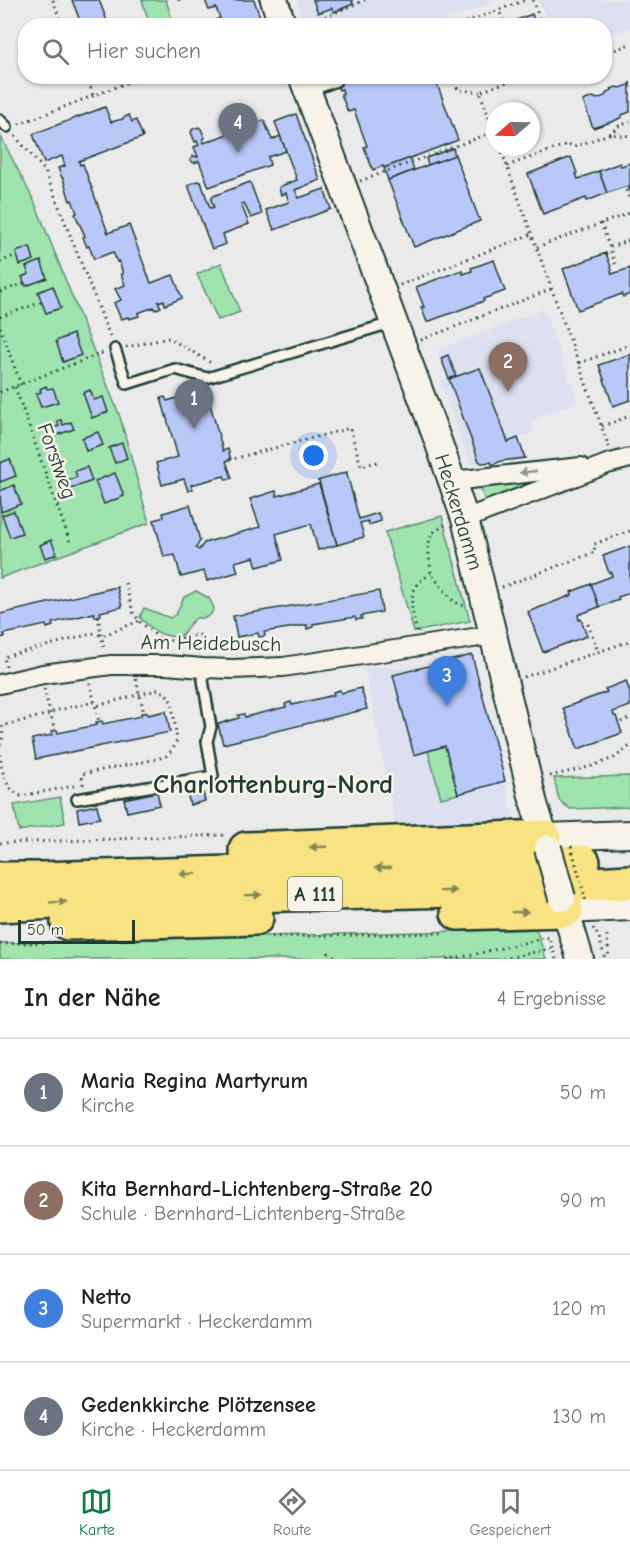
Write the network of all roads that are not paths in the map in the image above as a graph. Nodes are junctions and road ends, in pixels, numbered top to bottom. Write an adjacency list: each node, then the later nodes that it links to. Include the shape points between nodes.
1 (274, 0): 2 (street)
2 (281, 18)
3 (305, 84): 4 (street, Heckerdamm)
4 (394, 322): 5 (lane, via 207,378 174,369 127,384); 8 (street, Heckerdamm)
5 (115, 349)
6 (608, 456): 7 (street); 8 (street, one-way to 8); 9 (street)
7 (630, 458)
8 (452, 481): 9 (street, Heckerdamm)
9 (457, 521): 10 (street, Heckerdamm)
10 (493, 635): 11 (street, Am Heidebusch, via 283,667 258,669); 15 (street, Heckerdamm, via 534,804)
11 (202, 663): 12 (street, Am Heidebusch, via 111,665); 13 (lane, via 213,776)
12 (4, 678)
13 (77, 800)
14 (630, 834): 15 (street)
15 (554, 844): 16 (highway, one-way to 16, via 402,844 47,856); 20 (street, Heckerdamm, bridge)
16 (0, 861)
17 (630, 861): 18 (highway, A 111, one-way to 18)
18 (0, 879)
19 (630, 882): 21 (highway, A 111, one-way to 19)
20 (571, 903): 22 (street); 23 (highway, one-way to 20, via 51,924); 24 (street, Heckerdamm)
21 (0, 905)
22 (630, 907)
23 (0, 921)
24 (580, 959)

